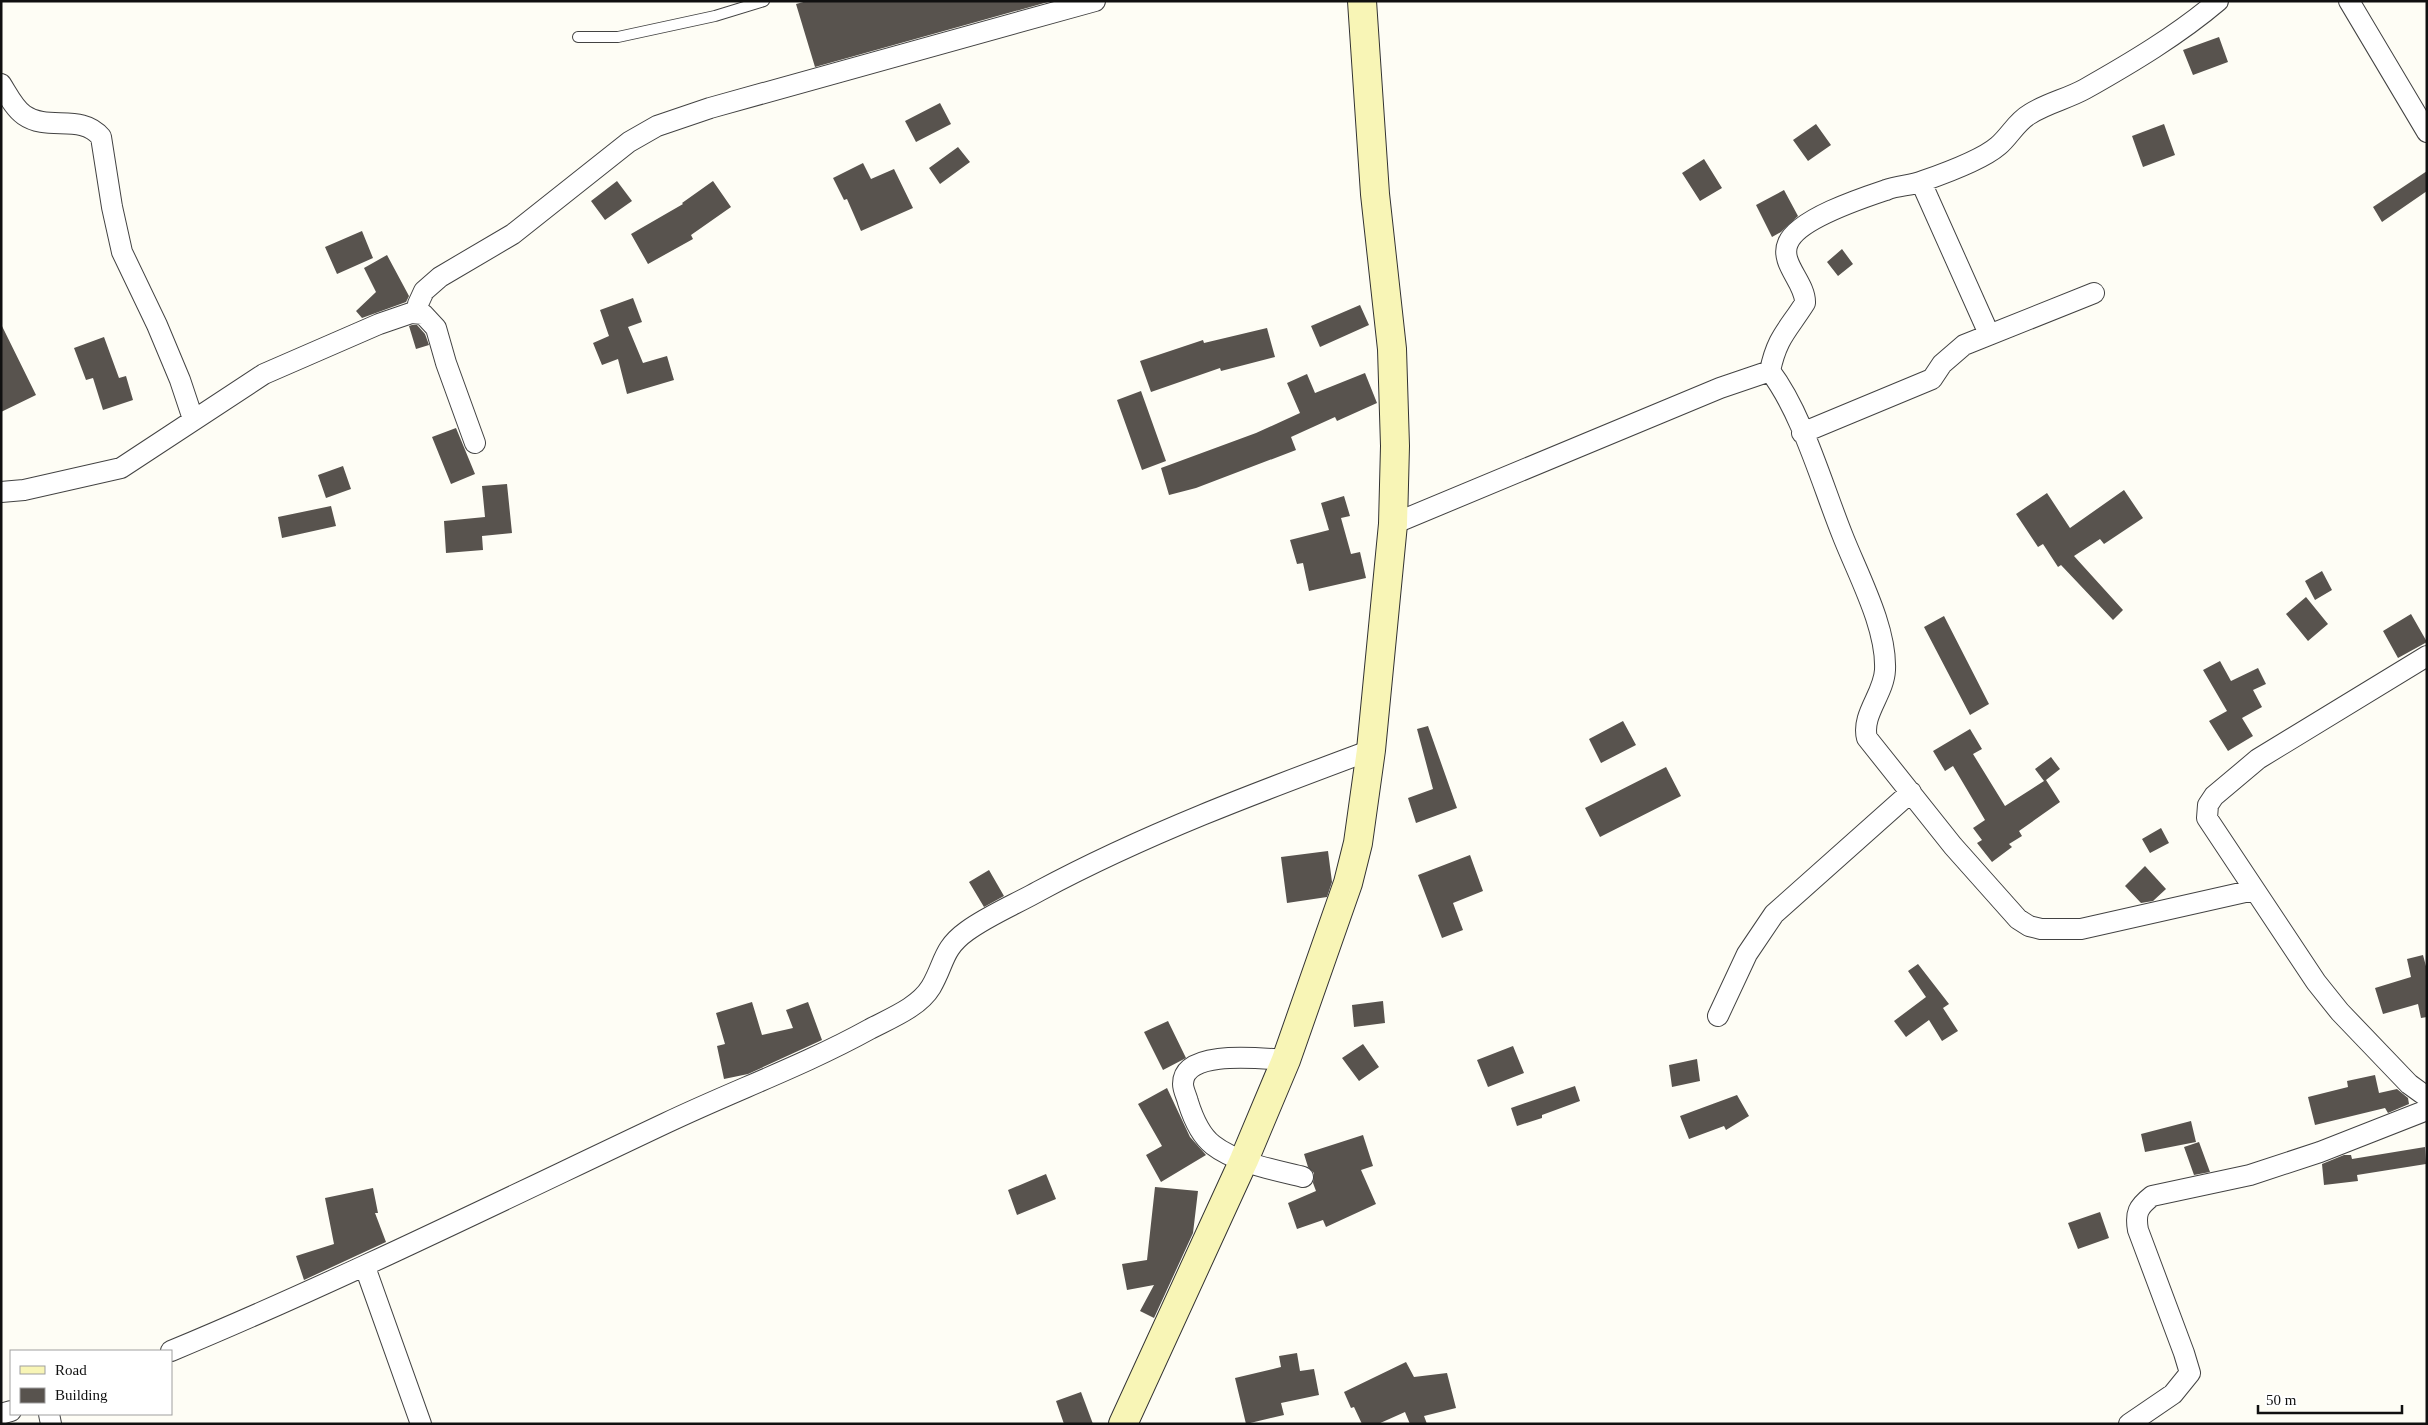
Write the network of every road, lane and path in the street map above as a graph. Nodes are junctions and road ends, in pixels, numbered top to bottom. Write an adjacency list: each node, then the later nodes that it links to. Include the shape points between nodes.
1 (764, 1): 6 (lane, via 715,16 618,37)
2 (1095, 1): 11 (street, via 710,108 657,126 629,142 513,234 440,277 424,291)
3 (1362, 1): 18 (main road, via 1374,194 1392,349)
4 (2218, 1): 9 (street, via 2092,85 2028,115 2016,124 1997,148)
5 (2349, 1): 8 (street)
6 (578, 38)
7 (1, 84): 14 (street, via 16,108 32,119 44,123 81,124 101,137 122,252 158,325)
8 (2427, 132)
9 (1921, 182): 12 (street); 13 (street, via 1861,199 1820,217 1795,233 1786,255 1806,303 1777,344)
10 (2094, 293): 12 (street)
11 (418, 312): 14 (street, via 378,324 264,374); 16 (street, via 436,328)
12 (1989, 334): 15 (street, via 1964,345 1942,364 1932,379)
13 (1770, 371): 15 (street, via 1790,403); 18 (street, via 1720,388)
14 (193, 419): 17 (street, via 121,468 24,490)
15 (1802, 433): 21 (street, via 1882,640 1885,671 1865,725 1867,738)
16 (475, 443)
17 (1, 492)
18 (1393, 524): 20 (main road)
19 (2427, 656): 22 (street, via 2258,759 2208,804 2207,818)
20 (1371, 750): 24 (main road, via 1358,843 1348,882); 29 (street, via 1252,794 1088,865 969,929 951,944 922,999 867,1031)
21 (1911, 792): 22 (street, via 1966,861 2018,919 2029,926 2080,929); 23 (street, via 1774,914 1747,954)
22 (2254, 890): 25 (street, via 2340,1012 2409,1084)
23 (1718, 1016)
24 (1286, 1060): 27 (main road); 27 (street, via 1226,1057 1205,1062 1185,1075 1183,1084 1198,1127 1213,1145)
25 (2427, 1098)
26 (2427, 1110): 33 (street, via 2320,1152 2250,1175 2152,1196 2143,1203 2136,1216 2138,1230 2190,1374 2173,1394)
27 (1244, 1160): 28 (street); 32 (main road)
28 (1303, 1177)
29 (365, 1267): 30 (street); 31 (street)
30 (172, 1351)
31 (421, 1424)
32 (1123, 1424)
33 (2129, 1424)

